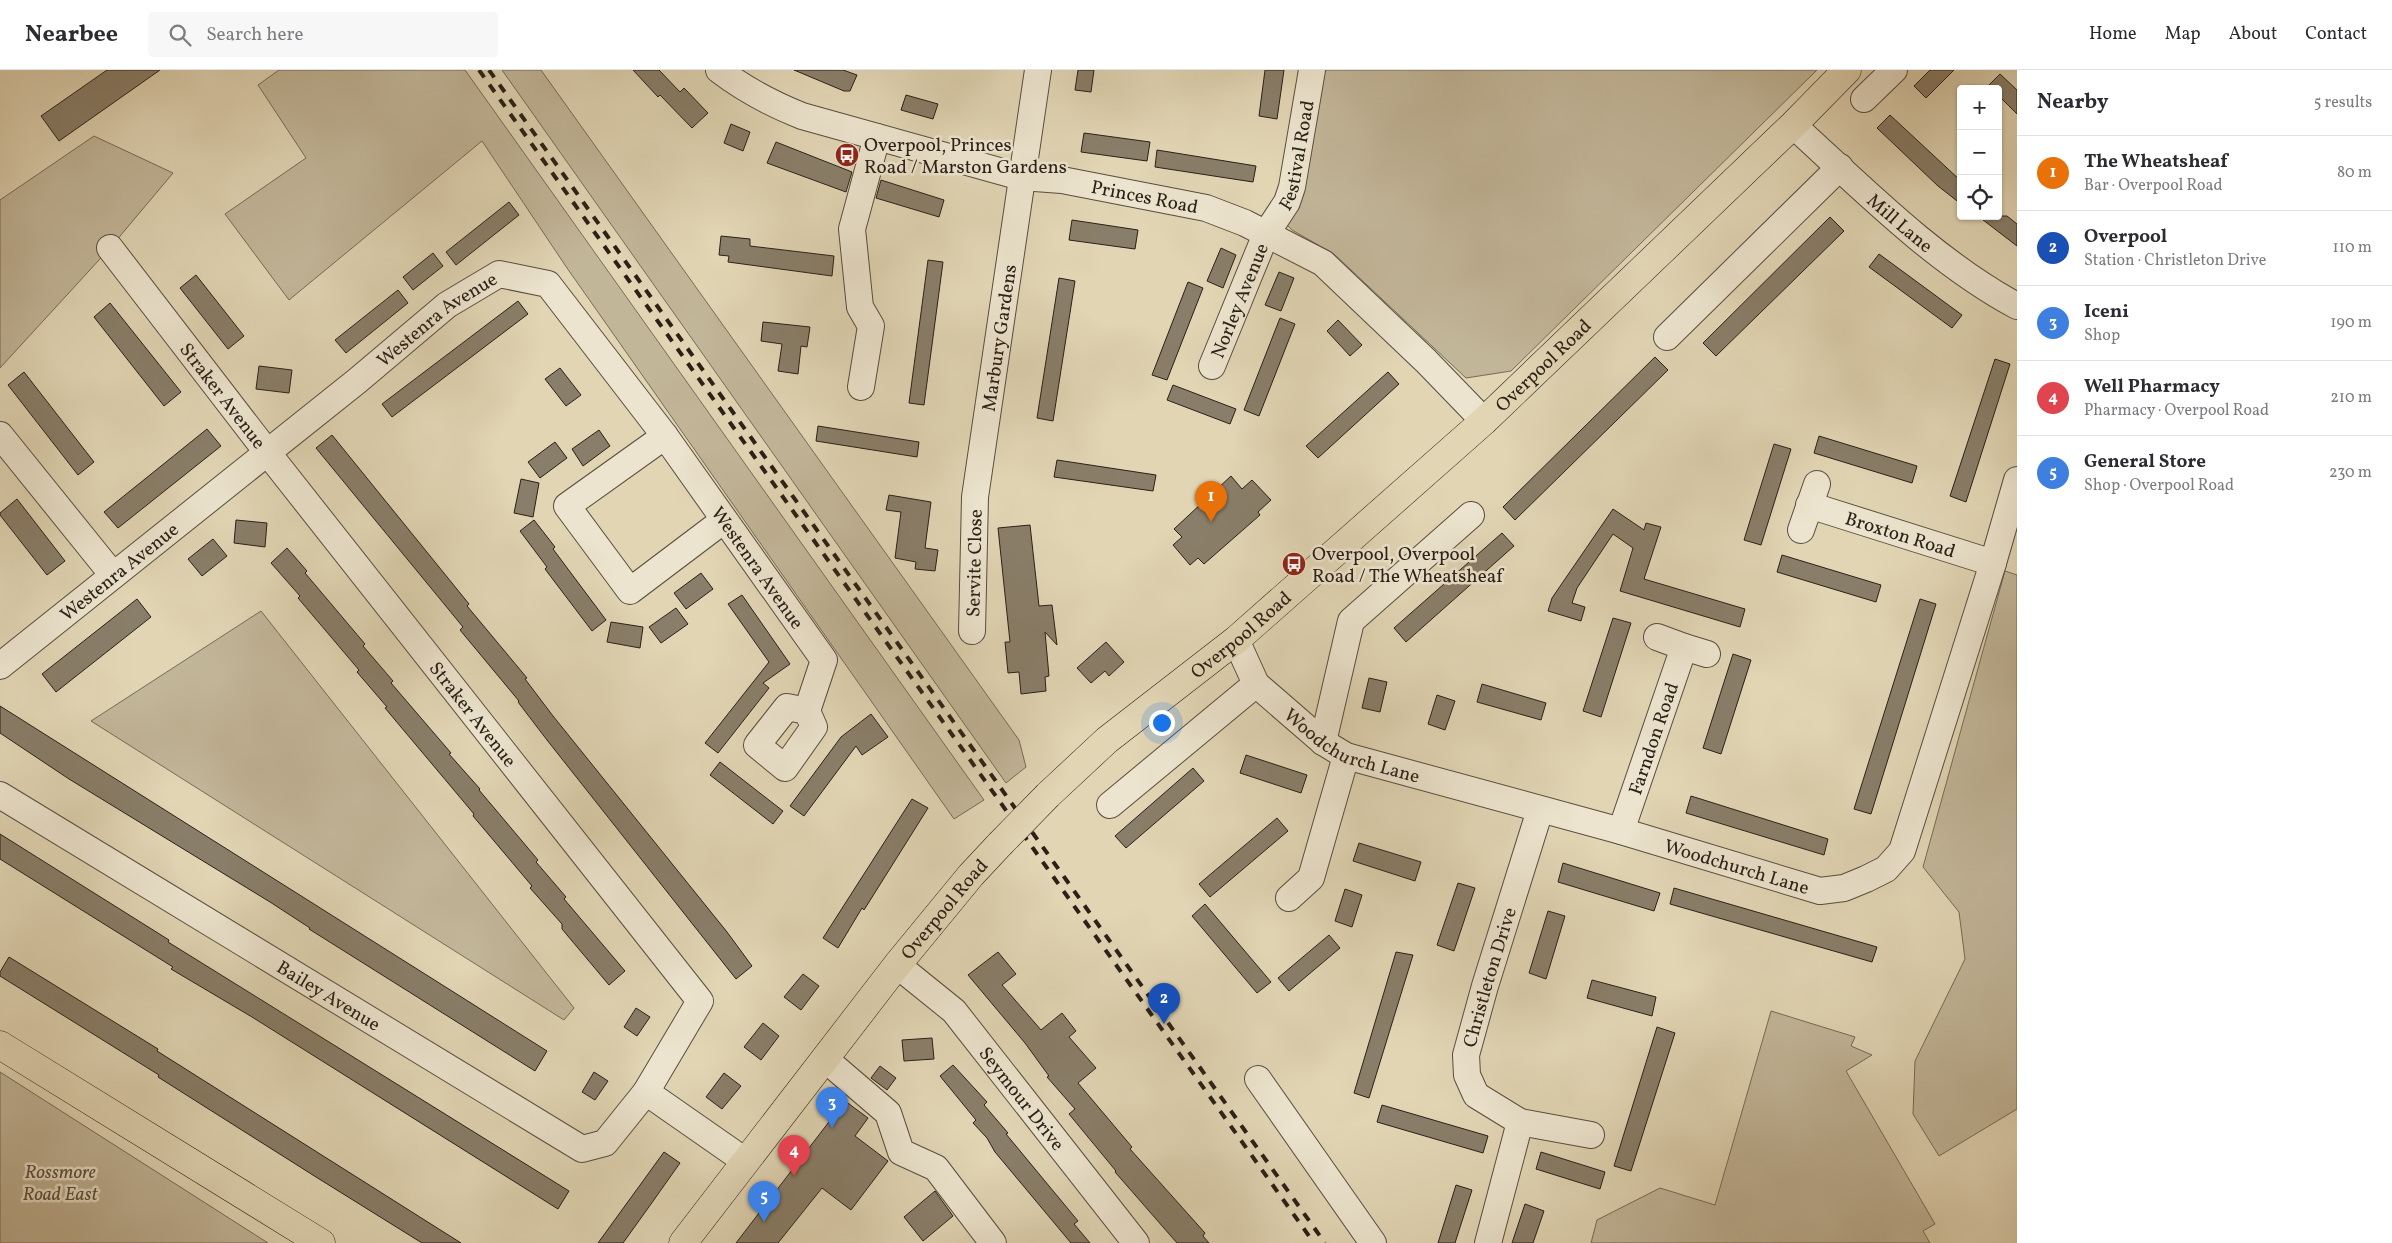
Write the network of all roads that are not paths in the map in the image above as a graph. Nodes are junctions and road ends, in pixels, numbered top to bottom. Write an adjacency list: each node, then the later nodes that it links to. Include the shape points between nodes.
1 (719, 70): 8 (street, Princes Road, via 767,102)
2 (1038, 70): 10 (street, Marbury Gardens)
3 (1312, 70): 11 (street, Festival Road, via 1292,187)
4 (1847, 70): 7 (main road, Overpool Road)
5 (1894, 70): 6 (street)
6 (1864, 99)
7 (1793, 125): 9 (street, Mill Lane); 17 (main road, Overpool Road)
8 (877, 138): 10 (street, Princes Road); 16 (street, via 852,229 860,307 871,326)
9 (1840, 167): 13 (street, Mill Lane, via 1889,213 1991,292); 14 (street)
10 (1021, 177): 11 (street, Princes Road, via 1062,180 1206,208); 22 (street, Marbury Gardens)
11 (1266, 234): 15 (street, Norley Avenue); 17 (street, Princes Road, via 1323,263 1426,360)
12 (110, 248): 20 (street, Straker Avenue)
13 (2017, 306)
14 (1667, 337)
15 (1212, 366)
16 (861, 387)
17 (1484, 422): 30 (main road, Overpool Road)
18 (0, 435): 27 (street)
19 (665, 436): 20 (street, Westenra Avenue, via 548,284 499,274 447,305); 24 (street, Westenra Avenue); 24 (street, via 567,506 630,591)
20 (267, 452): 27 (street, Westenra Avenue); 45 (street, Straker Avenue, via 700,1001)
21 (2017, 480): 26 (street, Woodchurch Lane)
22 (974, 497): 28 (street, Servite Close)
23 (1470, 515): 34 (street, via 1350,621)
24 (724, 520): 33 (street, Westenra Avenue, via 824,660)
25 (1801, 530): 26 (street, Broxton Road, via 1813,494)
26 (1993, 563): 39 (street, Woodchurch Lane, via 1902,851 1886,869 1844,888 1820,891)
27 (112, 575): 31 (street, Westenra Avenue)
28 (972, 631)
29 (1657, 637): 39 (street, Farndon Road, via 1695,650)
30 (1236, 640): 32 (street, Woodchurch Lane); 41 (main road, Overpool Road, bridge, via 1107,740 1048,795 971,875)
31 (0, 666)
32 (1256, 684): 34 (street, Woodchurch Lane); 37 (street)
33 (807, 711)
34 (1323, 742): 35 (street, Woodchurch Lane)
35 (1346, 756): 38 (street, Woodchurch Lane); 40 (street, via 1311,878)
36 (0, 795): 45 (street, Bailey Avenue, via 582,1150 605,1143)
37 (1110, 805)
38 (1540, 810): 39 (street, Woodchurch Lane); 46 (street, Christleton Drive, via 1466,1055 1467,1074 1476,1095)
39 (1621, 831)
40 (1290, 898)
41 (897, 965): 43 (main road, Overpool Road); 52 (street, Seymour Drive, via 954,1012)
42 (0, 1045): 49 (main road)
43 (826, 1059): 48 (main road, Overpool Road); 51 (street, via 888,1113 901,1152 936,1168)
44 (1258, 1079): 53 (street)
45 (646, 1092): 48 (street)
46 (1520, 1122): 47 (street, Christleton Drive); 54 (street)
47 (1591, 1136)
48 (745, 1161): 50 (main road, Overpool Road)
49 (321, 1243)
50 (683, 1243)
51 (994, 1243)
52 (1136, 1243)
53 (1373, 1243)
54 (1488, 1243)

